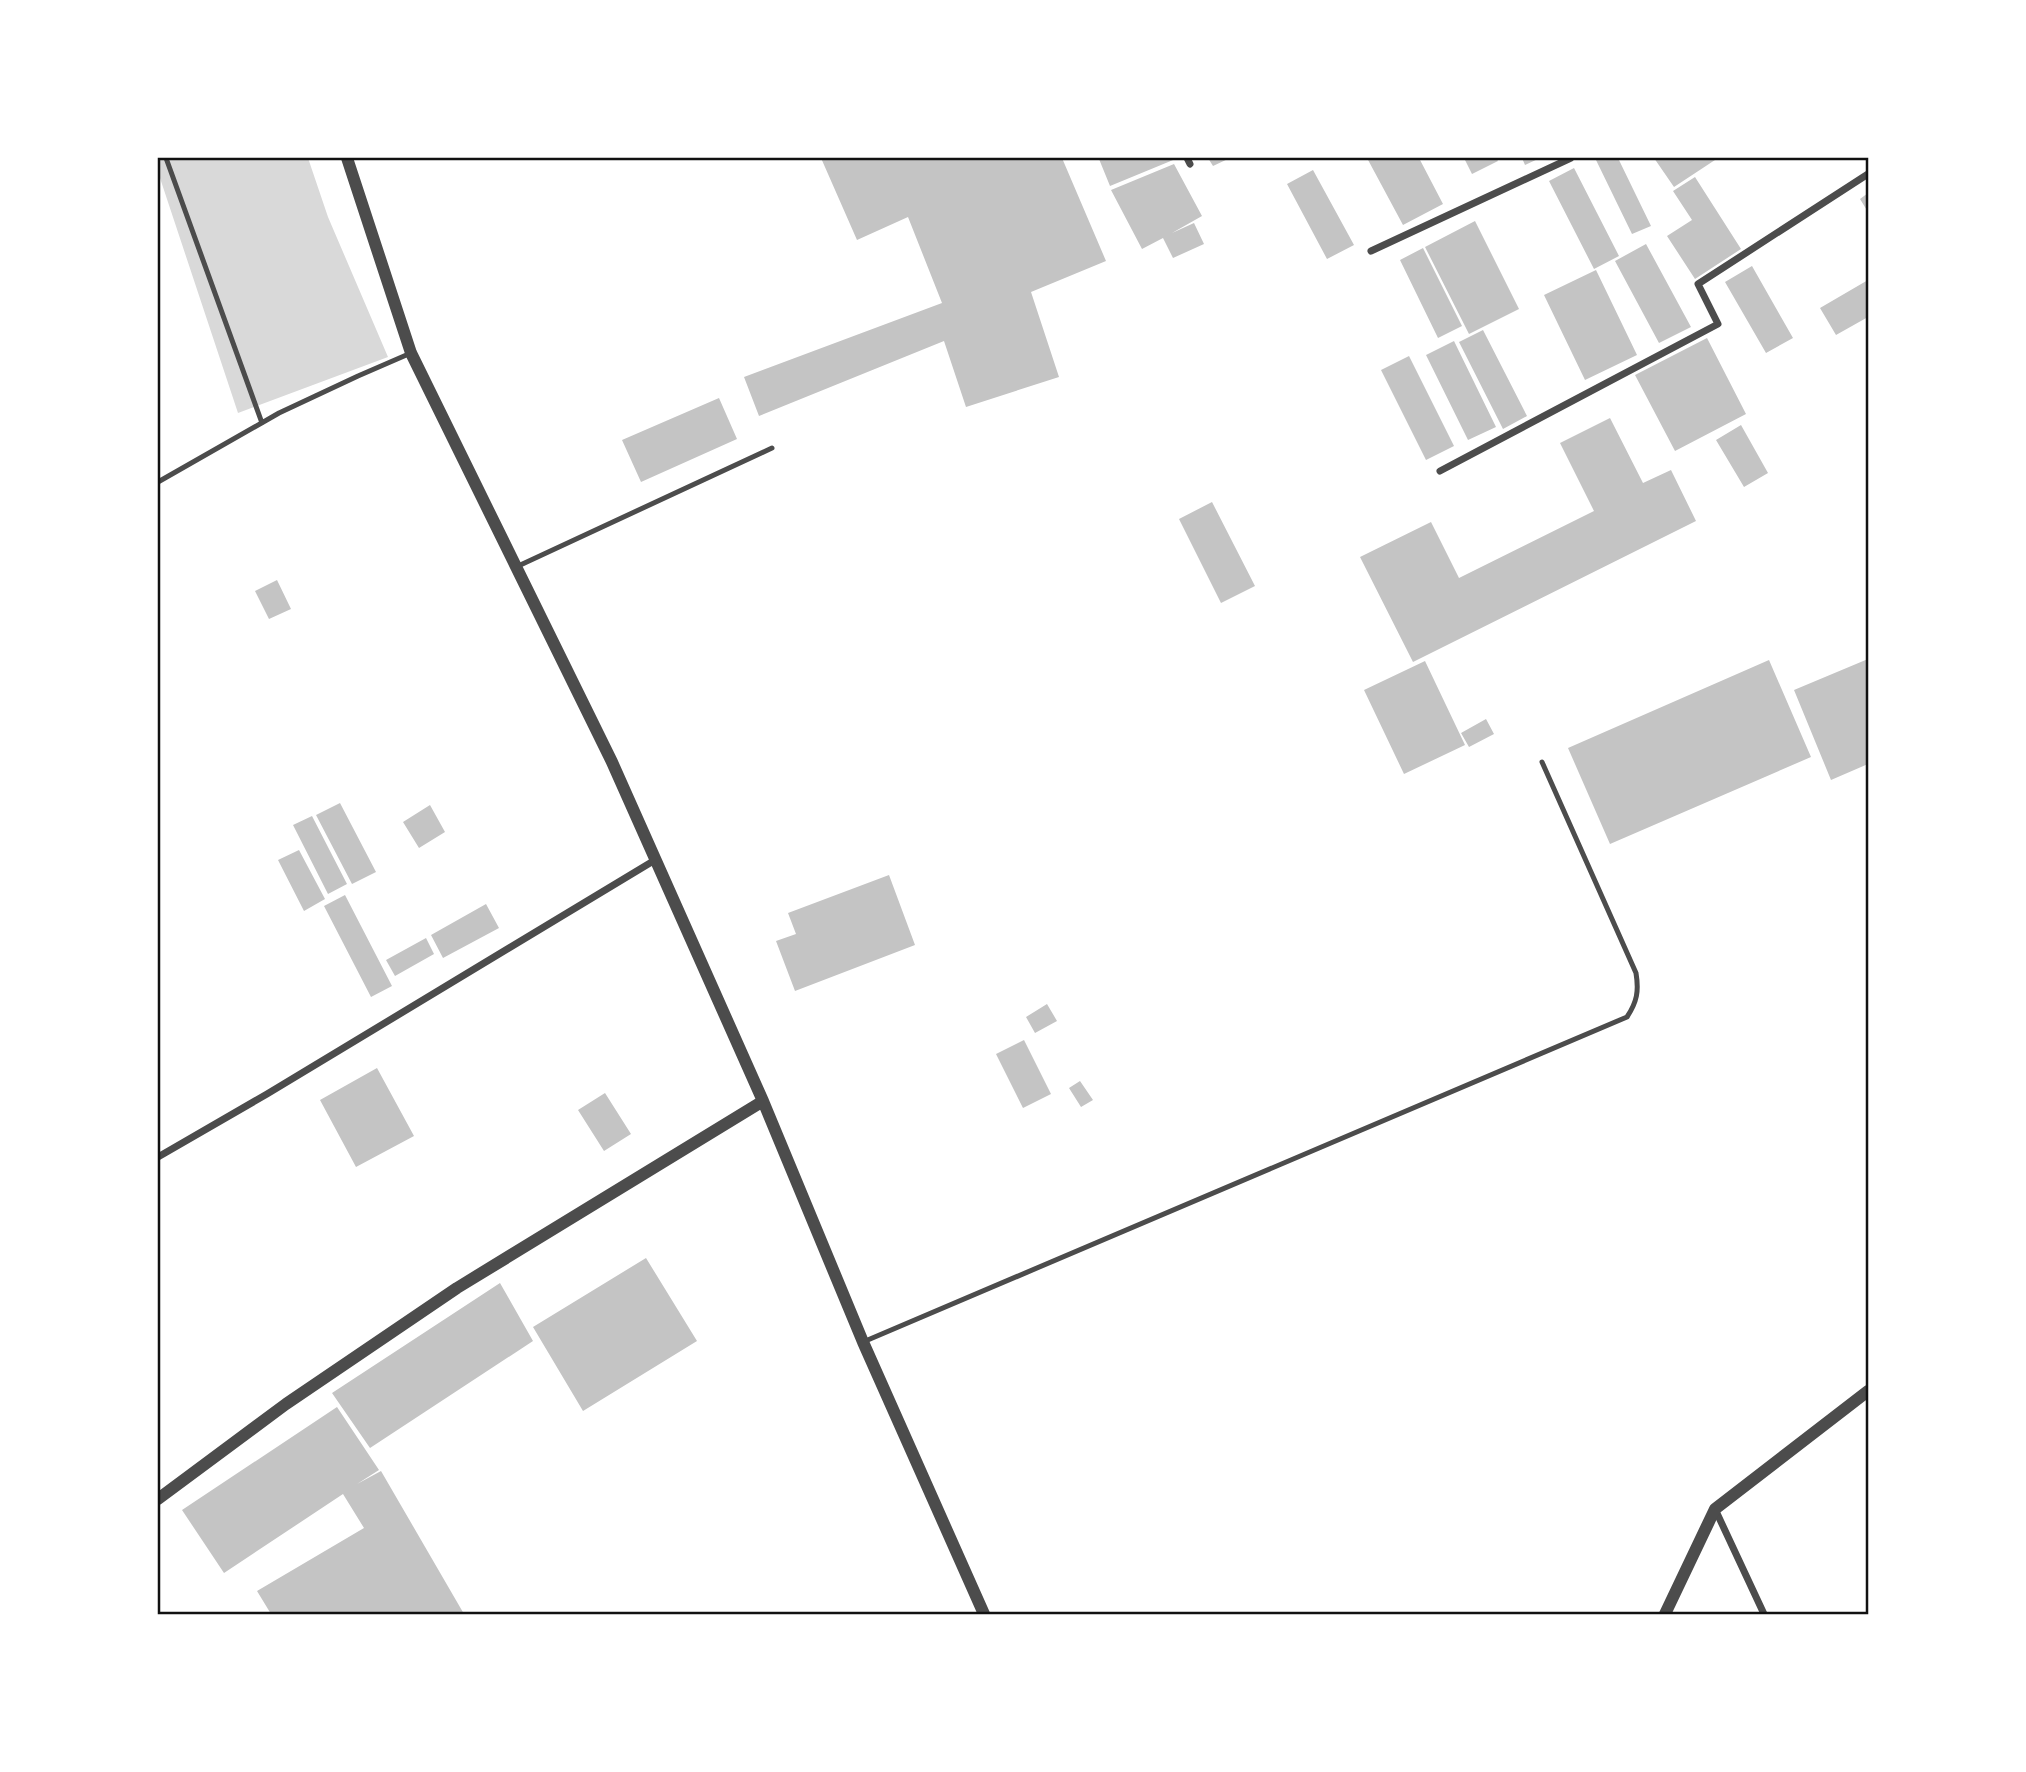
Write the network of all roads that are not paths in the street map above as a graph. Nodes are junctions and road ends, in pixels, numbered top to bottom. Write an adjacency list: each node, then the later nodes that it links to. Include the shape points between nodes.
1 (166, 158): 7 (lane)
2 (347, 158): 6 (street)
3 (1571, 158): 5 (street)
4 (1868, 174): 9 (street, via 1699,284 1718,324)
5 (1371, 251)
6 (411, 353): 7 (lane); 11 (street)
7 (262, 423): 10 (lane)
8 (772, 447): 11 (lane)
9 (1440, 471)
10 (158, 482)
11 (516, 567): 13 (street)
12 (1542, 762): 16 (lane, via 1636,973 1639,990 1627,1017)
13 (655, 860): 14 (street); 15 (street)
14 (763, 1101): 16 (street); 18 (street, via 457,1287)
15 (158, 1157)
16 (863, 1342): 20 (street)
17 (1868, 1391): 19 (street)
18 (158, 1499)
19 (1715, 1508): 21 (street); 22 (street)
20 (984, 1615)
21 (1665, 1615)
22 (1764, 1615)

